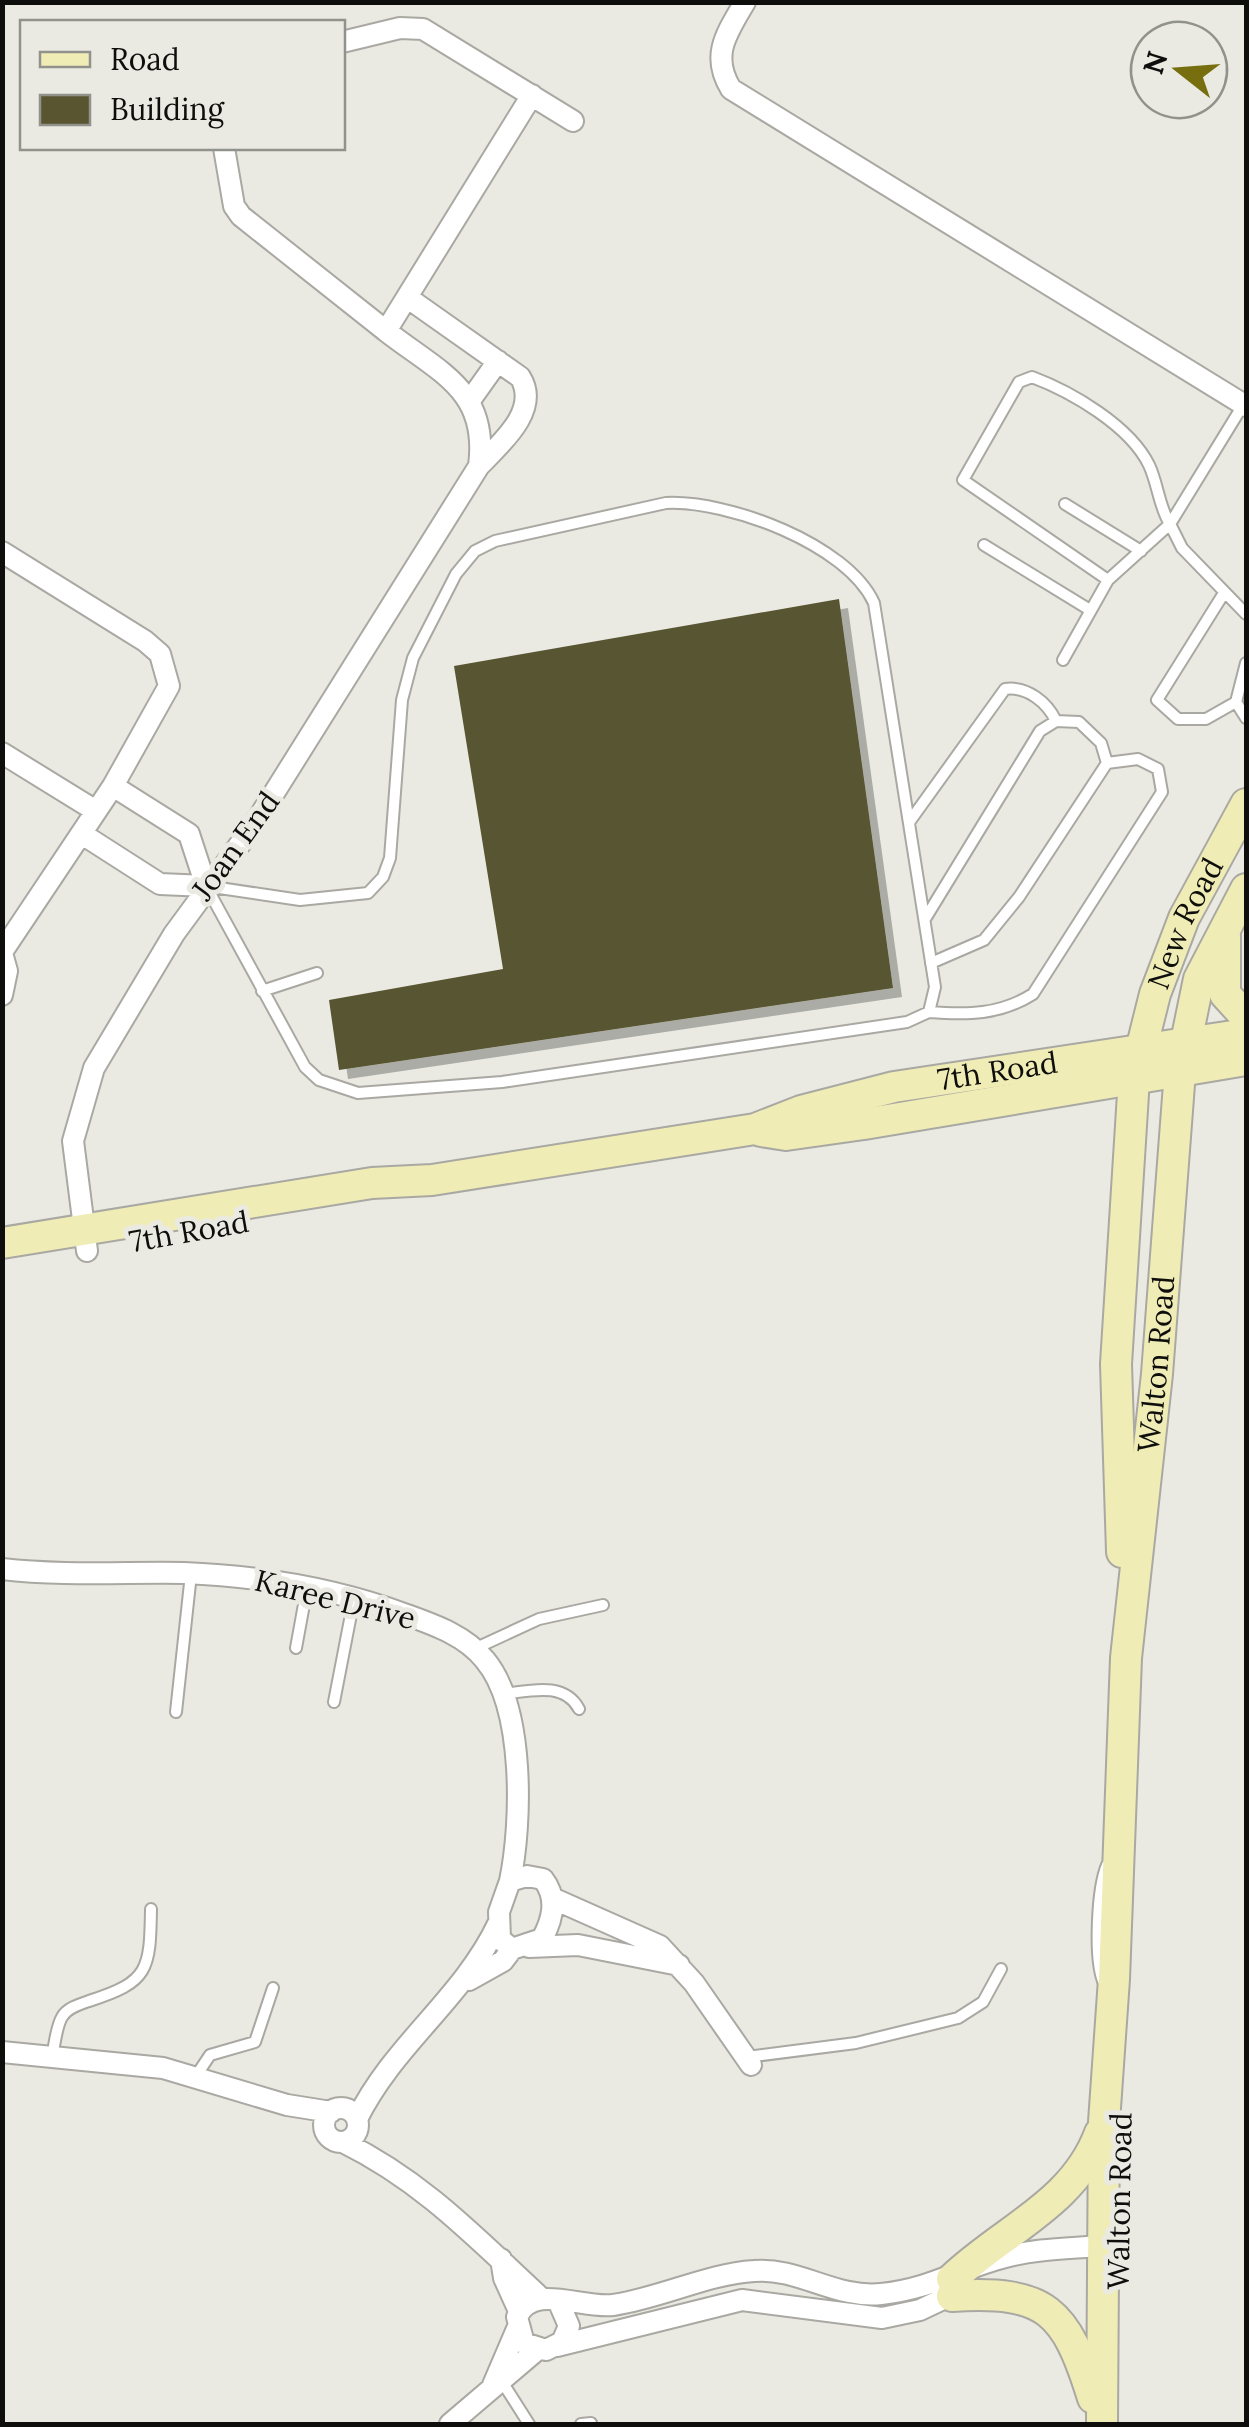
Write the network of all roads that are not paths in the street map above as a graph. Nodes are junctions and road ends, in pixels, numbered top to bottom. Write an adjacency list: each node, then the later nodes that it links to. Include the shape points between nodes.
1 (745, 2): 10 (street, via 719,52 731,89)
2 (345, 41): 3 (street, via 423,28)
3 (532, 94): 4 (street); 6 (street)
4 (573, 121)
5 (224, 150): 7 (street, via 240,216)
6 (408, 298): 7 (street); 8 (street)
7 (386, 331): 9 (street)
8 (498, 361): 9 (street); 11 (street, Joan End, via 520,377 527,400 506,438)
9 (471, 399): 11 (street, via 483,435)
10 (1245, 405): 13 (lane)
11 (479, 466): 34 (street, Joan End, via 254,825)
12 (1065, 504): 15 (lane)
13 (1170, 524): 15 (lane); 17 (lane, via 1149,464 1128,436 1049,384 1032,377 1019,382 963,480); 18 (lane, via 1182,548)
14 (984, 545): 19 (lane)
15 (1141, 551): 17 (lane)
16 (2, 552): 29 (street, via 160,654 170,686)
17 (1108, 580): 19 (lane)
18 (1224, 593): 20 (lane); 24 (lane, via 1157,700 1189,722)
19 (1090, 610): 21 (lane)
20 (1246, 614)
21 (1063, 660)
22 (1246, 663): 23 (lane)
23 (1244, 688): 24 (lane)
24 (1236, 702): 25 (lane)
25 (1246, 718)
26 (1056, 722): 28 (lane, via 1079,722 1101,742); 32 (lane, via 1032,695 1005,689); 36 (lane, via 1040,731)
27 (2, 753): 31 (street)
28 (1106, 763): 39 (lane, via 984,940); 43 (lane, via 1138,759 1158,770 1162,792 1033,994 973,1015)
29 (113, 786): 31 (street); 34 (street, via 189,834)
30 (1246, 804): 48 (main road, New Road, via 1184,918)
31 (96, 811): 33 (street)
32 (910, 821): 34 (lane, via 867,587 816,545 708,504 666,503 495,541 475,551 456,574 412,658 390,858 368,893 300,900); 36 (lane)
33 (82, 834): 34 (street, via 160,884); 38 (street)
34 (206, 886): 41 (lane); 49 (street, Joan End, via 108,1040 84,1090 73,1141)
35 (1246, 889): 37 (main road, New Road)
36 (924, 920): 39 (lane)
37 (1225, 923): 44 (main road, via 1225,994); 46 (main road, New Road, via 1199,980)
38 (2, 953): 42 (street)
39 (931, 963): 43 (lane)
40 (318, 973): 41 (lane)
41 (262, 991): 43 (lane, via 305,1067 318,1080 358,1093 502,1082 907,1022)
42 (2, 995)
43 (929, 1012)
44 (1246, 1016)
45 (1246, 1034): 46 (main road, 7th Road)
46 (1182, 1057): 47 (main road, 7th Road); 48 (main road, 7th Road); 59 (main road, Walton Road, via 1158,1374)
47 (1246, 1060)
48 (1137, 1064): 49 (main road, 7th Road, via 846,1127 786,1135 755,1130 432,1180 372,1183); 59 (main road, Walton Road, via 1116,1364)
49 (85, 1240): 50 (main road, 7th Road); 51 (main road, 7th Road)
50 (2, 1243)
51 (2, 1263)
52 (2, 1569): 53 (street, Karee Drive)
53 (191, 1574): 54 (street, Karee Drive); 63 (lane)
54 (308, 1588): 55 (street, Karee Drive); 57 (lane)
55 (354, 1599): 58 (street, Karee Drive, via 431,1624); 61 (lane)
56 (603, 1606): 58 (lane, via 538,1618)
57 (296, 1648)
58 (474, 1649): 60 (street, Karee Drive)
59 (1126, 1658): 65 (main road, Walton Road)
60 (502, 1694): 62 (lane, via 556,1690 574,1698); 64 (street, Karee Drive)
61 (334, 1702)
62 (580, 1710)
63 (176, 1712)
64 (520, 1825): 66 (street, Karee Drive); 67 (street, Karee Drive)
65 (1118, 1850): 70 (lane); 78 (main road, Walton Road)
66 (534, 1876): 67 (street); 68 (street)
67 (510, 1881): 72 (street)
68 (552, 1898): 71 (street); 73 (street, via 547,1930)
69 (152, 1910): 81 (lane, via 151,1955 140,1978 69,2010)
70 (1130, 1922)
71 (606, 1923): 74 (street); 75 (street, via 660,1946)
72 (498, 1924): 73 (street, via 500,1939); 77 (street)
73 (520, 1948): 74 (street); 77 (street)
74 (599, 1949): 75 (street)
75 (679, 1965): 82 (street)
76 (1001, 1969): 82 (lane, via 983,2002 958,2018)
77 (463, 1983): 85 (street)
78 (1118, 1987): 84 (main road, Walton Road); 86 (main road, Walton Road)
79 (272, 1988): 83 (lane, via 255,2042 210,2055)
80 (2, 2052): 81 (street)
81 (52, 2056): 83 (street)
82 (748, 2061)
83 (196, 2076): 85 (street)
84 (1104, 2122): 86 (main road, Walton Road); 89 (main road, via 1093,2152 1065,2191)
85 (342, 2124): 87 (street, via 371,2156)
86 (1112, 2249): 89 (street, via 1031,2251 984,2263); 98 (main road, Walton Road); 99 (main road, Walton Road)
87 (500, 2257): 91 (street); 93 (street)
88 (738, 2274): 90 (street, via 755,2270 838,2292); 91 (street, via 644,2301 602,2306); 92 (street)
89 (952, 2288): 90 (street); 98 (main road, via 994,2293 1049,2312 1073,2338)
90 (918, 2299): 92 (street, via 882,2318)
91 (550, 2300): 93 (street); 94 (street, via 569,2326)
92 (742, 2300): 94 (street)
93 (518, 2320): 94 (street, via 524,2342); 95 (street)
94 (546, 2348): 95 (street)
95 (497, 2384): 96 (street); 97 (lane)
96 (450, 2424)
97 (529, 2424)
98 (1102, 2424)
99 (1120, 2424)

